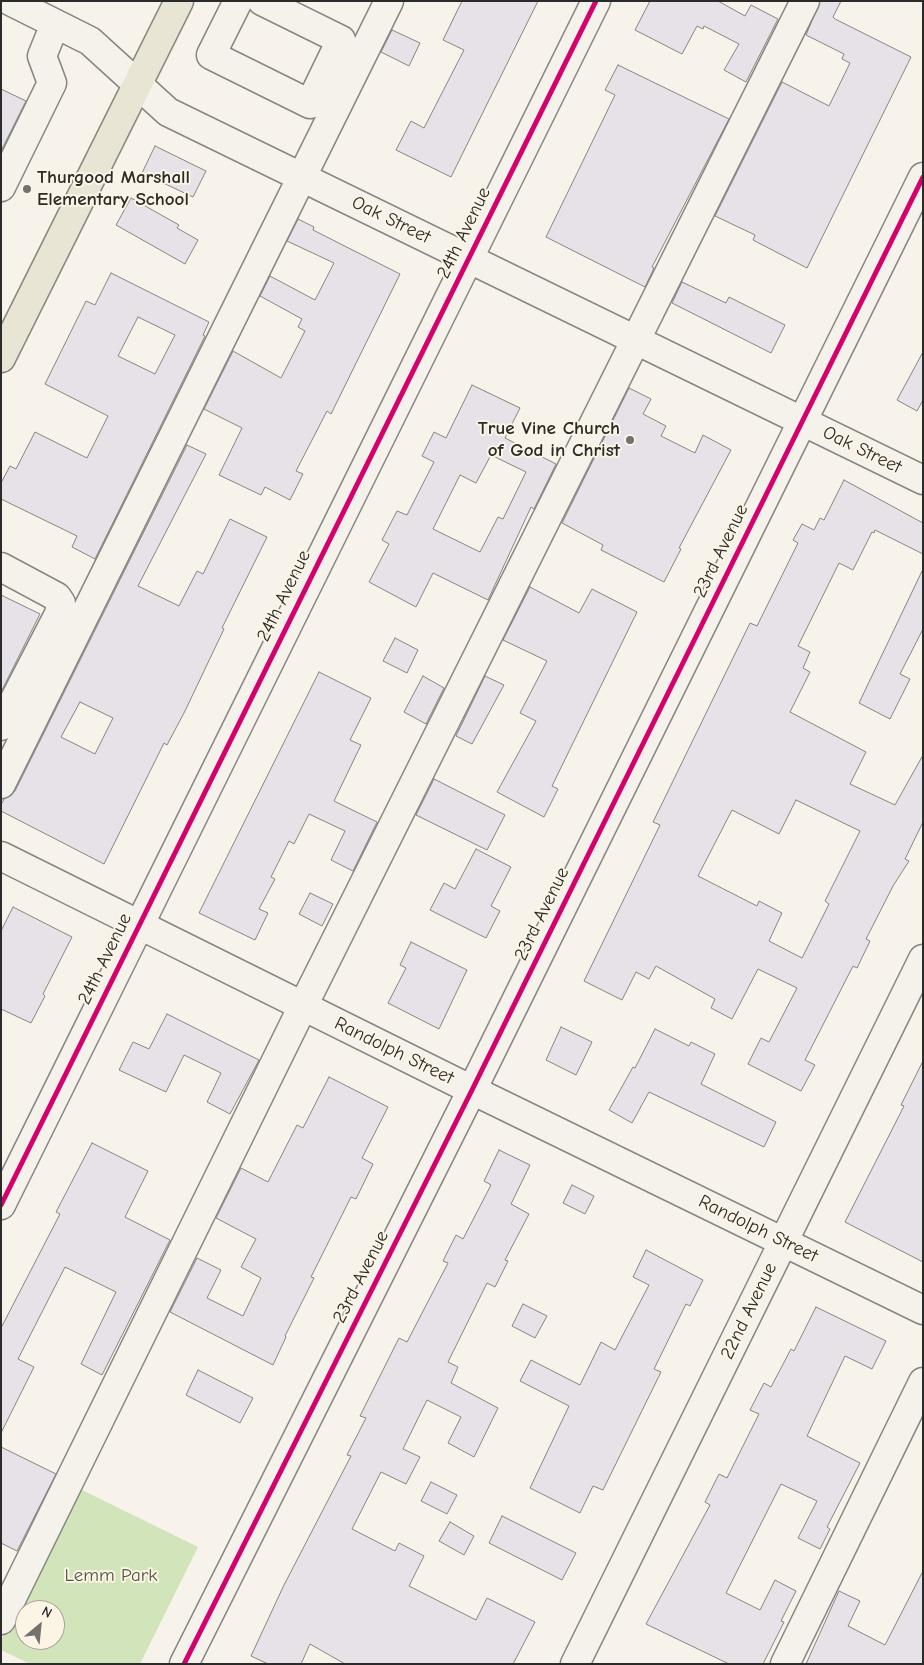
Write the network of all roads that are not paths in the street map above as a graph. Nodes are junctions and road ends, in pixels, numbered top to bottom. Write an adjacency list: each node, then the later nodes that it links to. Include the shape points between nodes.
1 (10, 1): 8 (street, Oak Street)
2 (179, 1): 9 (main road)
3 (238, 1): 4 (street, via 211,55 310,104 341,40)
4 (262, 1)
5 (389, 1): 10 (street)
6 (596, 1): 13 (street, 24th Avenue)
7 (806, 1): 14 (street)
8 (55, 24): 9 (street, Oak Street, via 90,41); 12 (street, via 42,56 52,83)
9 (138, 84): 10 (street, Oak Street, via 168,112); 15 (main road)
10 (301, 176): 13 (street, Oak Street); 20 (street)
11 (923, 177): 16 (street, 23rd Avenue)
12 (1, 187)
13 (468, 258): 14 (street, Oak Street); 22 (street, 24th Avenue)
14 (637, 340): 16 (street, Oak Street); 24 (street)
15 (2, 356)
16 (802, 421): 17 (street, Oak Street); 25 (street, 23rd Avenue)
17 (923, 480)
18 (1, 567): 19 (street, via 57,597 60,603 59,614)
19 (1, 726)
20 (1, 784)
21 (1, 856): 22 (street, Randolph Street)
22 (138, 925): 24 (street, Randolph Street); 26 (street, 24th Avenue)
23 (923, 959): 27 (street, 22nd Avenue)
24 (303, 1006): 25 (street, Randolph Street); 30 (street)
25 (472, 1090): 27 (street, Randolph Street); 31 (street, 23rd Avenue)
26 (1, 1205)
27 (783, 1242): 28 (street, Randolph Street); 32 (street, 22nd Avenue)
28 (923, 1310)
29 (923, 1382): 33 (street)
30 (1, 1620)
31 (184, 1664)
32 (575, 1664)
33 (786, 1664)

